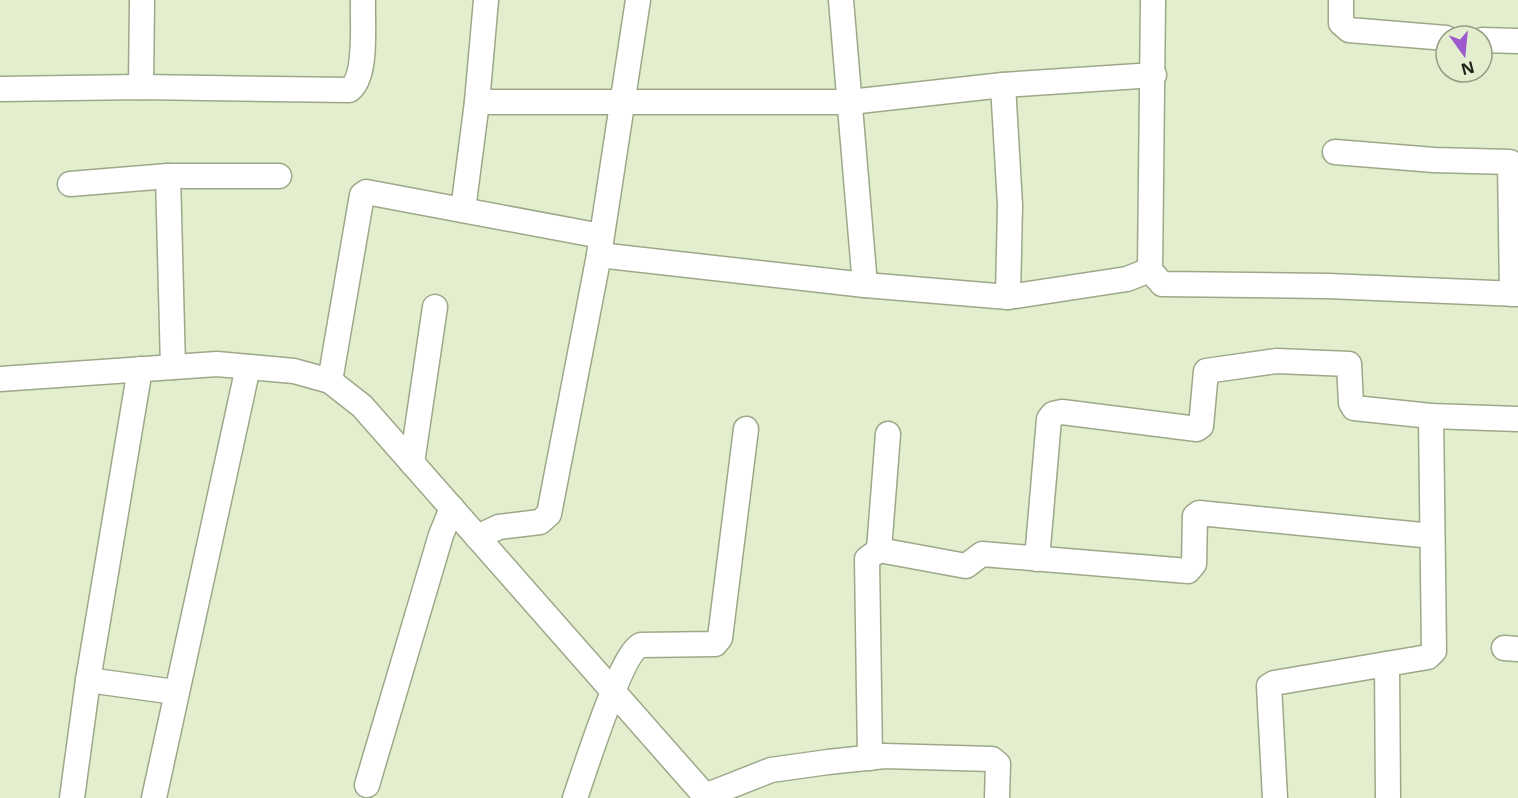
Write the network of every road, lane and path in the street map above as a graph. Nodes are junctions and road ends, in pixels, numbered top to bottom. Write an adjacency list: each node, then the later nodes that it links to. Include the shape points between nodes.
1 (142, 0): 13 (street)
2 (363, 0): 13 (street, via 361,74 349,90)
3 (486, 0): 15 (street)
4 (638, 0): 17 (street)
5 (841, 0): 16 (street)
6 (1153, 0): 11 (street)
7 (1341, 0): 8 (street, via 1341,23 1349,30)
8 (1434, 37)
9 (1494, 40): 10 (street)
10 (1518, 41)
11 (1154, 75): 12 (street); 24 (street)
12 (1003, 85): 16 (street); 27 (street, via 1010,205)
13 (141, 87): 14 (street)
14 (0, 89)
15 (477, 102): 17 (street); 22 (street)
16 (850, 102): 17 (street); 25 (street)
17 (622, 103): 23 (street)
18 (1335, 152): 26 (street, via 1510,162)
19 (168, 176): 20 (street); 21 (street); 29 (street)
20 (279, 176)
21 (70, 184)
22 (463, 210): 23 (street); 33 (street, via 370,191 362,195)
23 (600, 246): 25 (street); 41 (street, via 549,514 540,522 499,526)
24 (1150, 270): 26 (street, via 1162,284); 27 (street, via 1127,279)
25 (866, 285): 27 (street)
26 (1515, 294)
27 (1008, 297)
28 (435, 307): 38 (street)
29 (173, 367): 30 (street); 31 (street)
30 (248, 367): 33 (street); 46 (street, via 207,565)
31 (140, 369): 32 (street); 45 (street)
32 (0, 379)
33 (330, 381): 38 (street, via 362,406)
34 (1431, 416): 35 (street); 40 (street); 43 (street, via 1352,407 1351,367 1346,362 1277,361 1206,371 1201,426 1197,429 1053,414 1049,419)
35 (1518, 419)
36 (746, 429): 47 (street, via 720,638 715,644 636,647)
37 (888, 434): 42 (street)
38 (412, 463): 39 (street)
39 (452, 508): 41 (street); 49 (street)
40 (1432, 536): 43 (street, via 1199,513 1195,516 1192,570); 44 (street, via 1434,651 1428,657)
41 (477, 537): 47 (street)
42 (879, 550): 43 (street, via 966,567 982,555); 48 (street, via 867,559)
43 (1037, 559)
44 (1388, 664): 55 (street, via 1274,682 1269,686); 56 (street)
45 (88, 680): 46 (street); 51 (street)
46 (175, 692): 52 (street)
47 (612, 692): 50 (street); 53 (street)
48 (870, 758): 50 (street, via 771,770); 54 (street, via 992,759 998,764)
49 (367, 785)
50 (706, 797)
51 (72, 798)
52 (154, 798)
53 (575, 798)
54 (997, 798)
55 (1275, 798)
56 (1388, 798)

